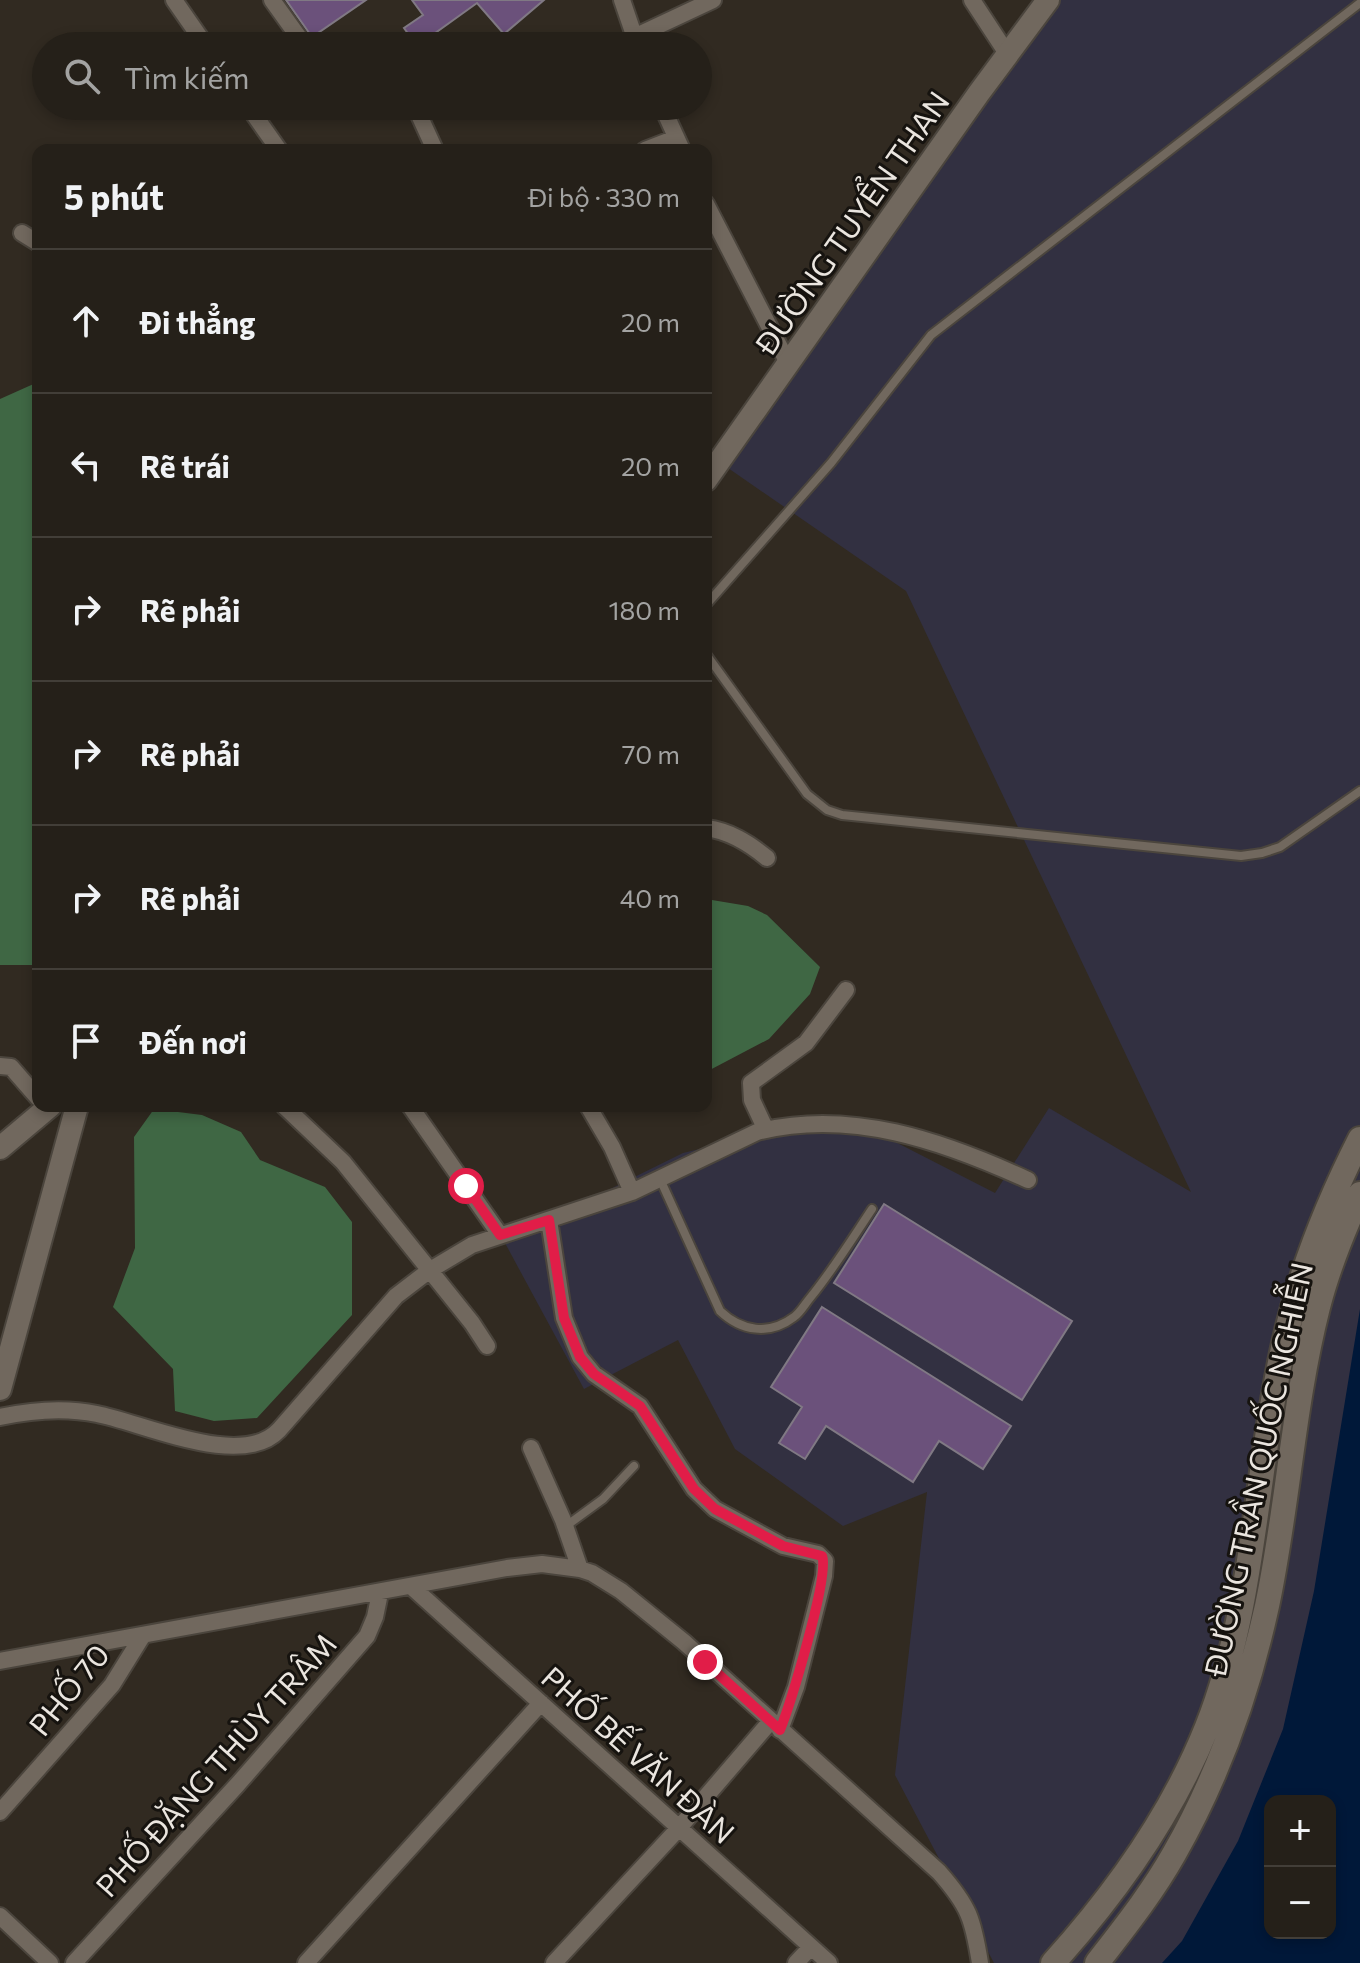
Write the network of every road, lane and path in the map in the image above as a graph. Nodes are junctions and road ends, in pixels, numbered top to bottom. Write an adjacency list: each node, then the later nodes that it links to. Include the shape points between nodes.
1 (174, 0): 8 (street)
2 (272, 0): 9 (street)
3 (622, 0): 10 (street)
4 (713, 0): 11 (street)
5 (972, 0): 12 (street)
6 (1048, 0): 12 (street, ĐƯỜNG TUYỂN THAN)
7 (1360, 3): 24 (lane, via 931,335 831,463)
8 (196, 32)
9 (295, 32)
10 (633, 32)
11 (653, 32)
12 (1008, 55): 22 (street, ĐƯỜNG TUYỂN THAN)
13 (258, 120): 16 (street)
14 (421, 120): 17 (street)
15 (668, 120): 18 (street)
16 (275, 144)
17 (432, 144)
18 (679, 144)
19 (712, 216): 22 (street)
20 (22, 233): 21 (street)
21 (32, 239)
22 (788, 363): 23 (street, ĐƯỜNG TUYỂN THAN)
23 (712, 471)
24 (712, 598)
25 (712, 662): 26 (lane, via 807,794 842,815 1241,856 1280,847)
26 (1360, 791)
27 (712, 829): 28 (street, via 737,837)
28 (767, 858)
29 (846, 990): 37 (street, via 806,1043 751,1083 752,1100)
30 (0, 1066): 31 (street, via 11,1067)
31 (32, 1090)
32 (38, 1112): 39 (street)
33 (75, 1112): 49 (street)
34 (290, 1112): 47 (street, via 343,1162)
35 (420, 1112): 46 (street)
36 (592, 1112): 42 (street)
37 (766, 1130): 40 (street); 41 (street, via 804,1124 890,1131 944,1144)
38 (1360, 1139): 72 (main road, ĐƯỜNG TRẦN QUỐC NGHIỄN, via 1337,1184 1295,1297 1243,1597 1208,1725 1147,1845)
39 (0, 1148)
40 (660, 1179): 42 (street); 44 (lane, via 720,1311 732,1323 755,1330 795,1317)
41 (1028, 1180)
42 (632, 1192): 45 (street)
43 (1360, 1194): 73 (main road, ĐƯỜNG TRẦN QUỐC NGHIỄN, via 1318,1305 1252,1668 1203,1798 1173,1856)
44 (872, 1209)
45 (549, 1220): 46 (street); 60 (street, via 564,1318 580,1357 594,1374 640,1406 694,1489 715,1509 783,1546 818,1554 825,1561 796,1687)
46 (500, 1235): 47 (street)
47 (430, 1270): 48 (street); 50 (street, via 396,1296 273,1437 258,1445 183,1439 96,1413 62,1409)
48 (487, 1346)
49 (0, 1389)
50 (0, 1417)
51 (531, 1448): 53 (street)
52 (634, 1466): 53 (lane, via 603,1499)
53 (565, 1527): 54 (street)
54 (580, 1569): 55 (street, via 529,1565); 60 (street, via 646,1610)
55 (412, 1587): 56 (street); 59 (street, PHỐ BẾ VĂN ĐÀN)
56 (380, 1593): 57 (street); 66 (street, PHỐ ĐẶNG THÙY TRÂM, via 367,1636)
57 (143, 1635): 58 (street); 61 (street, PHỐ 70, via 112,1685)
58 (0, 1661)
59 (541, 1703): 62 (street, PHỐ BẾ VĂN ĐÀN); 67 (street)
60 (775, 1726): 62 (street); 71 (street, via 939,1872 961,1898 975,1929)
61 (0, 1812)
62 (679, 1828): 64 (street, PHỐ BẾ VĂN ĐÀN); 68 (street)
63 (0, 1916): 65 (street)
64 (811, 1947): 69 (street); 70 (street, PHỐ BẾ VĂN ĐÀN)
65 (50, 1963)
66 (74, 1963)
67 (306, 1963)
68 (554, 1963)
69 (796, 1963)
70 (829, 1963)
71 (980, 1963)
72 (1053, 1963)
73 (1097, 1963)

